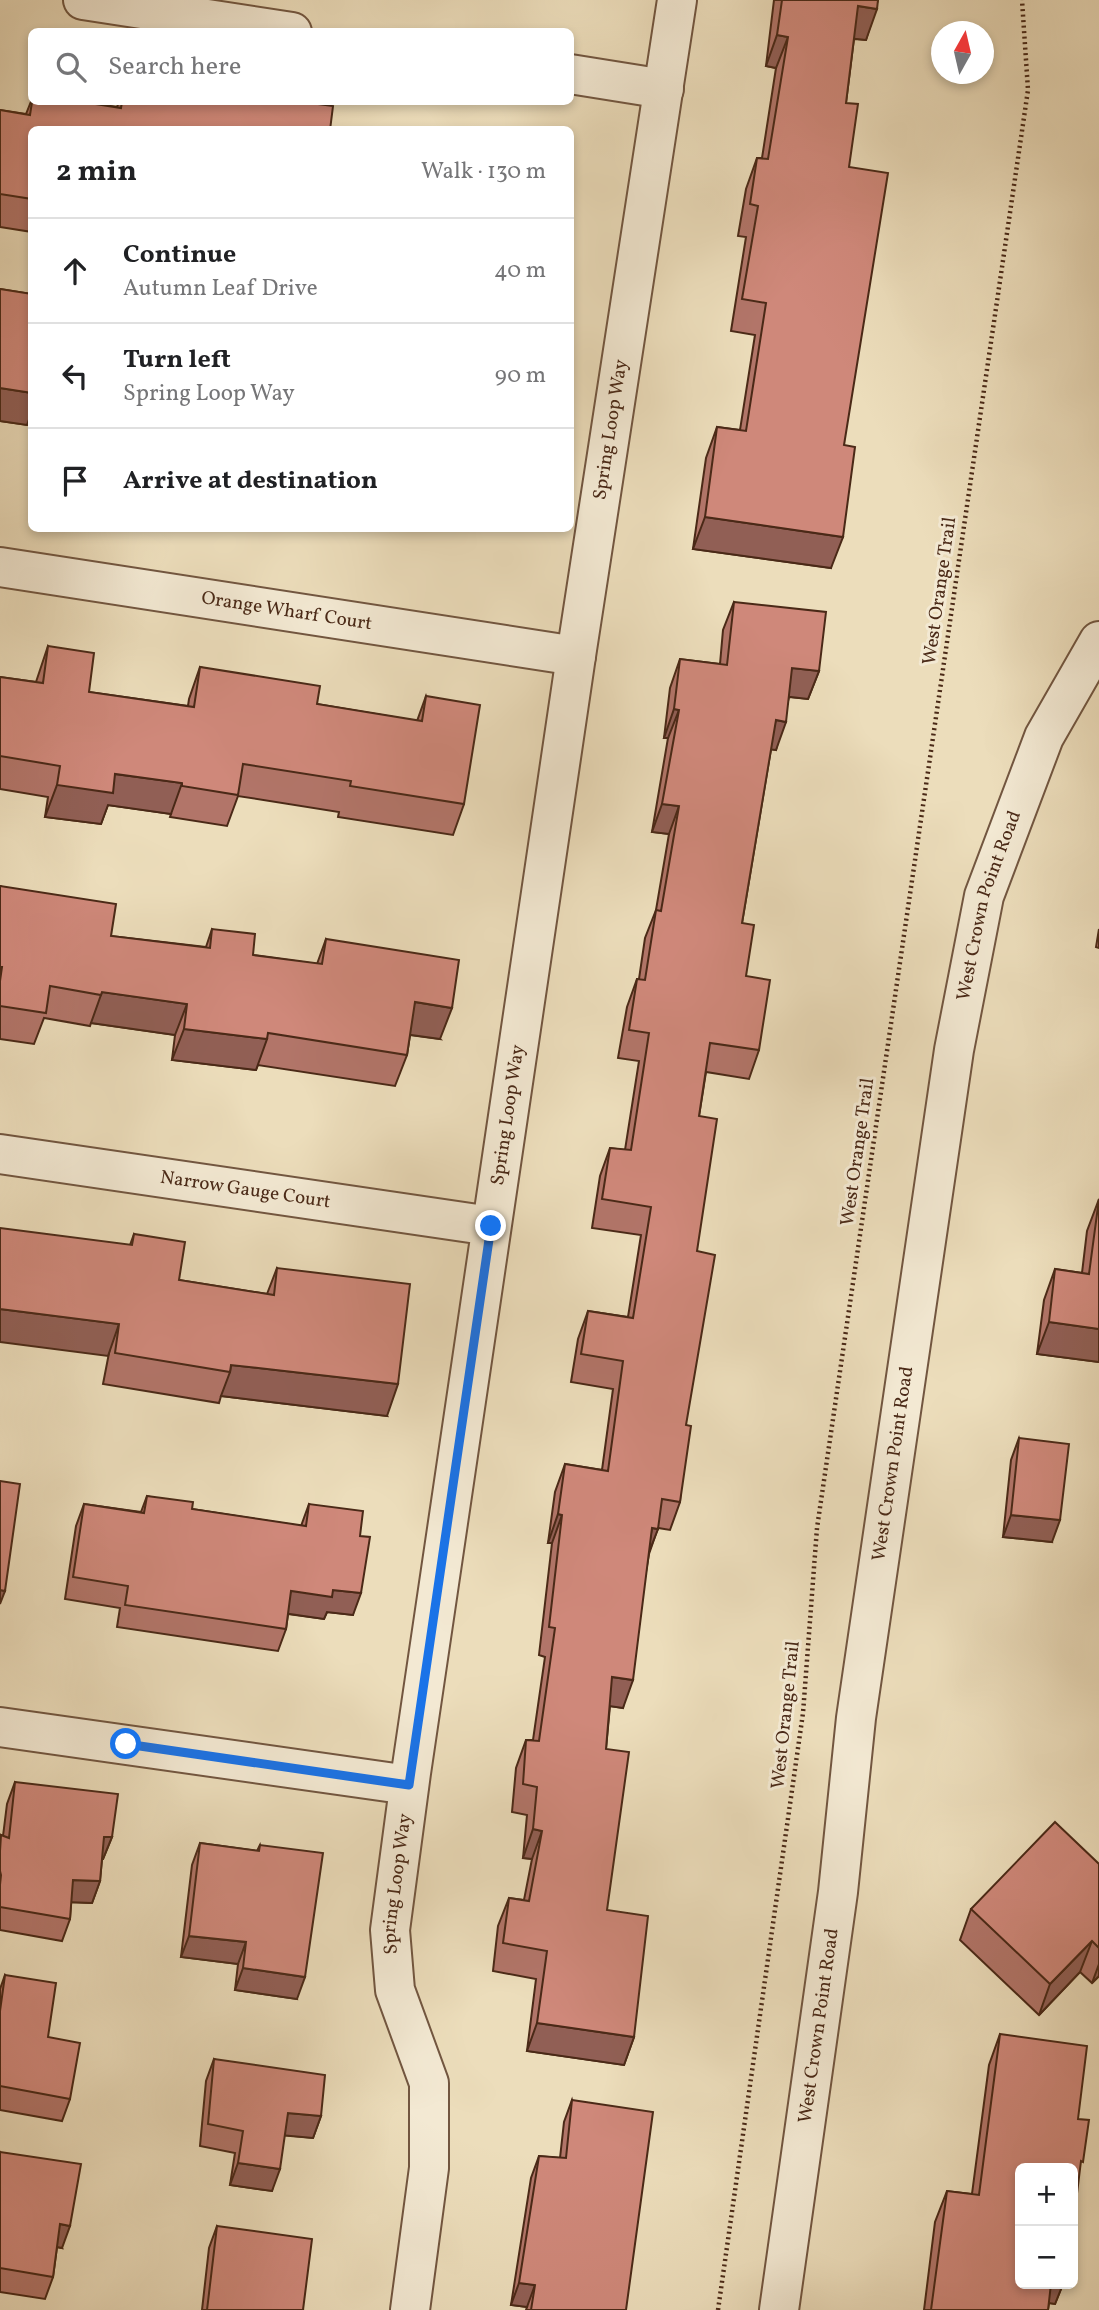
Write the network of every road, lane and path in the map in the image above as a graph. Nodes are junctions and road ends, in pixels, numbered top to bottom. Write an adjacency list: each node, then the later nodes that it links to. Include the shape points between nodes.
1 (83, 0): 4 (street)
2 (677, 0): 6 (street, Spring Loop Way)
3 (1022, 0): 15 (path, West Orange Trail, via 1028,90 817,1528 803,1713)
4 (266, 28)
5 (574, 75): 6 (street)
6 (664, 89): 9 (street, Spring Loop Way)
7 (0, 567): 9 (street, Orange Wharf Court)
8 (1099, 641): 16 (street, West Crown Point Road, via 1044,737 984,896 959,1024 856,1718 838,1892)
9 (576, 656): 11 (street, Spring Loop Way)
10 (0, 1154): 11 (street, Narrow Gauge Court)
11 (491, 1226): 13 (street, Spring Loop Way)
12 (0, 1727): 13 (street)
13 (409, 1785): 14 (street, Spring Loop Way, via 390,1939 394,1990 429,2082 429,2168)
14 (410, 2310)
15 (718, 2310)
16 (779, 2310)

